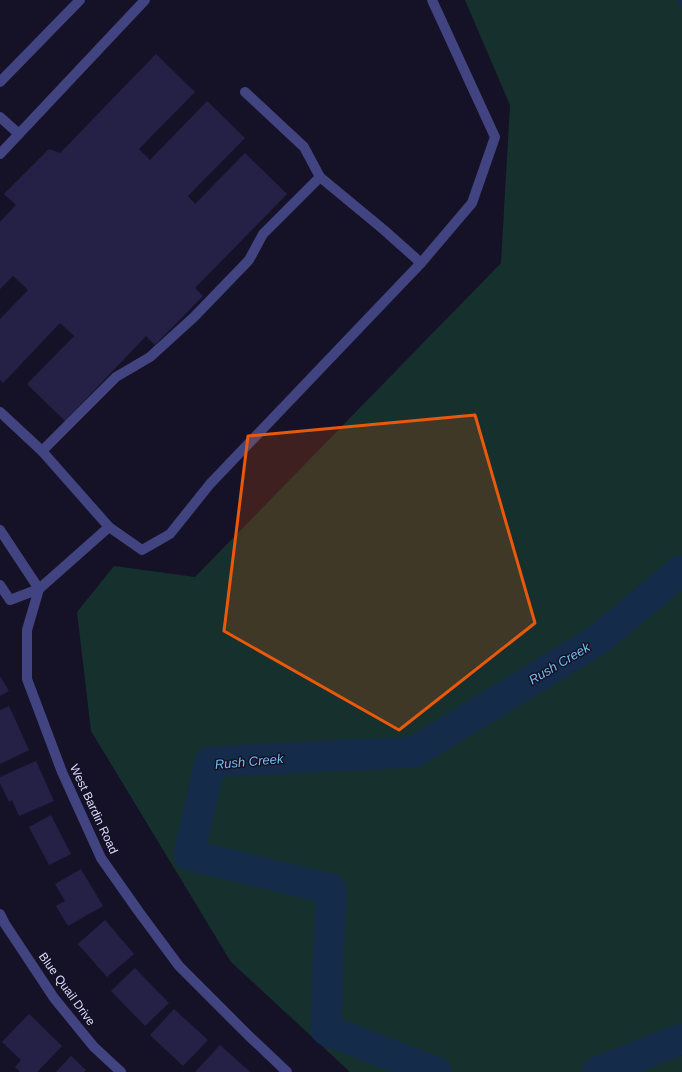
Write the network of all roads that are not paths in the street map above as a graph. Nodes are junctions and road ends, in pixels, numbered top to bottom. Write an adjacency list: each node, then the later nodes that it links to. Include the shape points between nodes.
1 (80, 0): 4 (street)
2 (146, 0): 7 (street)
3 (432, 0): 10 (street, via 495,137 472,203)
4 (0, 82)
5 (245, 92): 9 (street, via 304,147)
6 (0, 117): 7 (street)
7 (19, 134): 8 (street)
8 (0, 154)
9 (320, 177): 10 (street); 12 (street, via 263,234 249,260 194,316 150,357 116,377)
10 (421, 264): 13 (street, via 210,484 170,534 142,550)
11 (0, 412): 12 (street)
12 (42, 451): 13 (street)
13 (109, 527): 16 (street)
14 (0, 530): 16 (street)
15 (0, 585): 16 (street, via 10,600)
16 (39, 589): 19 (street, West Bardin Road, via 26,630 27,680 62,772 101,858 179,966)
17 (0, 914): 18 (street, Blue Quail Drive, via 54,998 94,1047)
18 (121, 1072)
19 (287, 1072)

